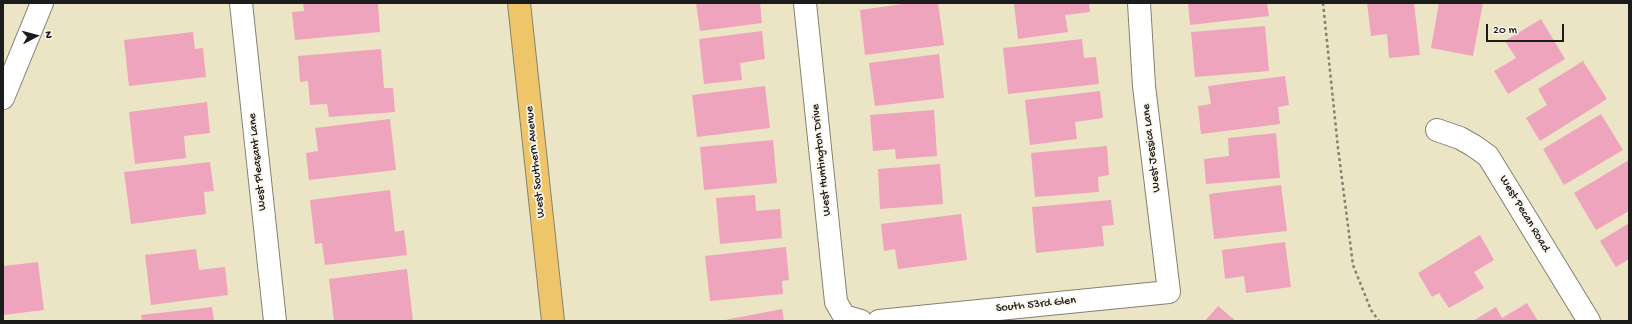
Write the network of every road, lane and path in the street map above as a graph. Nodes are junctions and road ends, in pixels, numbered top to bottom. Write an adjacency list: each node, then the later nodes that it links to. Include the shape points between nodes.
1 (42, 3): 7 (street)
2 (241, 3): 12 (street, West Pleasant Lane)
3 (519, 3): 13 (main road, West Southern Avenue)
4 (805, 3): 11 (street, West Huntington Drive, via 836,302)
5 (1138, 3): 9 (street, West Jessica Lane, via 1144,86)
6 (1323, 3): 15 (path, via 1353,265 1371,310)
7 (3, 98)
8 (1437, 130): 16 (street, West Pecan Road, via 1460,138 1488,156)
9 (1169, 292): 10 (street, South 53rd Glen)
10 (1035, 313): 14 (street, South 53rd Glen)
11 (852, 318)
12 (275, 321)
13 (553, 321)
14 (880, 321)
15 (1379, 321)
16 (1589, 321)

